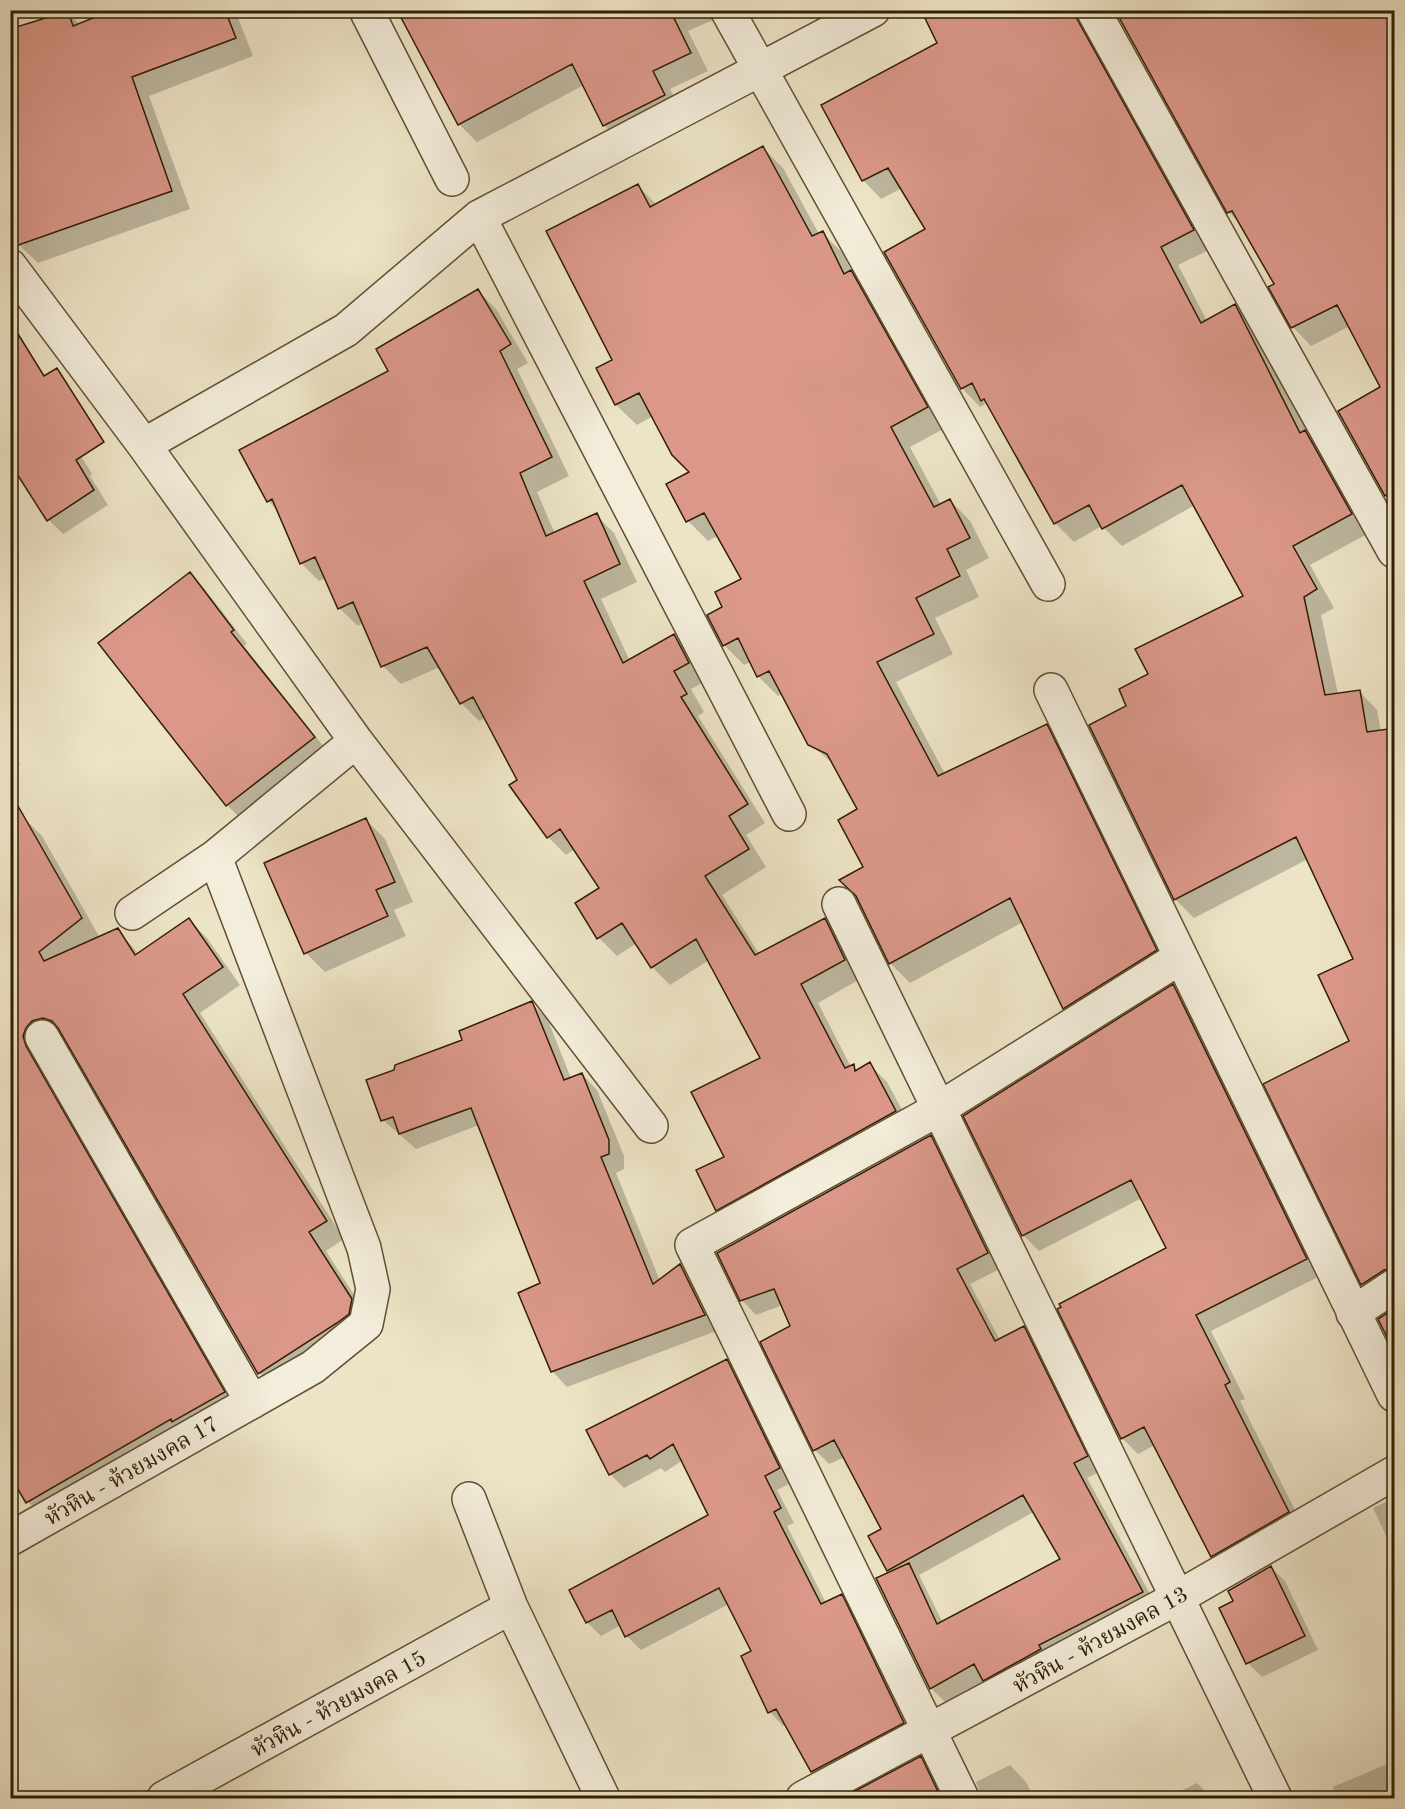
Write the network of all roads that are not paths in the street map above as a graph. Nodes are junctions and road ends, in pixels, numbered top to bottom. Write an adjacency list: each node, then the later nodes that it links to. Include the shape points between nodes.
1 (366, 10): 6 (street)
2 (727, 10): 5 (street)
3 (873, 10): 5 (street)
4 (1093, 10): 10 (street)
5 (759, 72): 7 (street); 11 (street)
6 (452, 179)
7 (479, 217): 9 (street, via 346,330); 14 (street)
8 (10, 266): 9 (street)
9 (144, 445): 13 (street)
10 (1395, 551)
11 (1048, 584)
12 (1050, 690): 18 (street)
13 (356, 741): 15 (street); 21 (street)
14 (789, 814)
15 (215, 857): 17 (street); 25 (street, หัวหิน - ห้วยมงคล 17, via 364,1248 373,1289 366,1323 313,1367)
16 (839, 904): 20 (street)
17 (132, 913)
18 (1181, 957): 20 (street); 23 (street)
19 (42, 1037): 25 (street)
20 (937, 1110): 29 (street); 31 (street, via 692,1245)
21 (651, 1126)
22 (1395, 1286): 23 (street)
23 (1353, 1313): 24 (street)
24 (1395, 1395)
25 (252, 1402): 28 (street, หัวหิน - ห้วยมงคล 17)
26 (1395, 1473): 29 (street, หัวหิน - ห้วยมงคล 13)
27 (469, 1499): 30 (street)
28 (10, 1539)
29 (1177, 1598): 31 (street, หัวหิน - ห้วยมงคล 13); 36 (street)
30 (511, 1607): 32 (street, หัวหิน - ห้วยมงคล 15); 33 (street)
31 (930, 1731): 34 (street, หัวหิน - ห้วยมงคล 13); 35 (street)
32 (165, 1798)
33 (603, 1798)
34 (803, 1798)
35 (962, 1798)
36 (1275, 1798)

